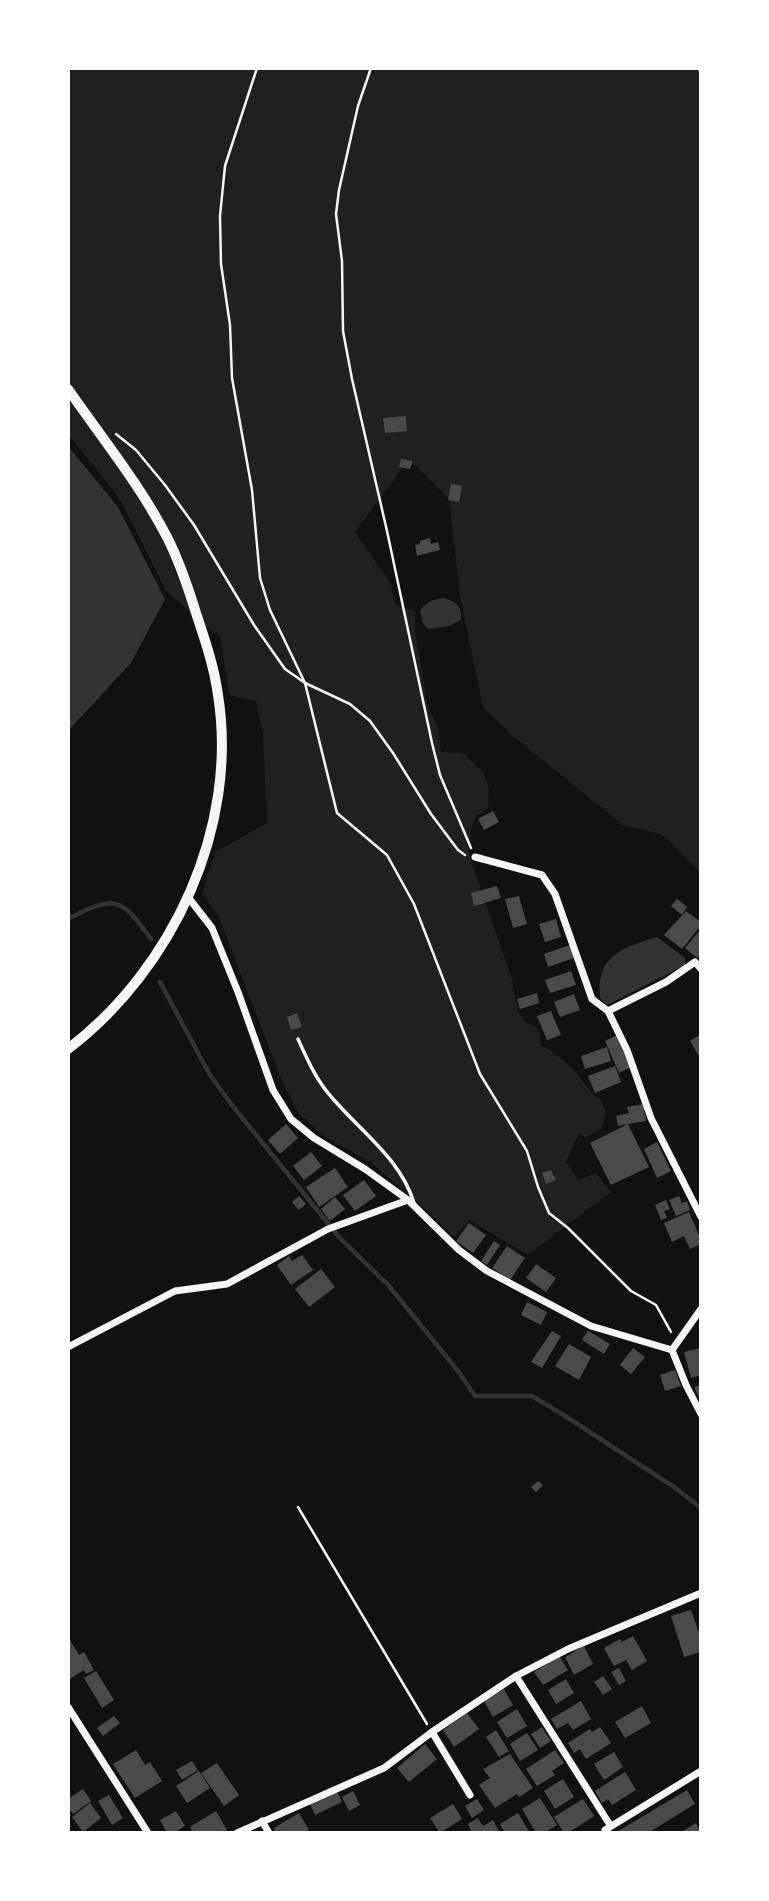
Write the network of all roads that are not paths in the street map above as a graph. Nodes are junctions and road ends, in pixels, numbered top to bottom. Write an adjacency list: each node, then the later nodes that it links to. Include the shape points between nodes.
1 (68, 389): 3 (street, via 168,538 184,572 212,663 219,696 219,773 205,853)
2 (475, 857): 5 (street, via 542,875 555,894 592,999)
3 (188, 897): 7 (street, via 143,974 117,1005); 8 (street, via 212,928 274,1090 291,1119)
4 (701, 970): 5 (street, via 695,962)
5 (608, 1011): 10 (street, via 651,1118)
6 (298, 1039): 9 (lane, via 332,1099 396,1166)
7 (68, 1049)
8 (408, 1200): 9 (street); 12 (street, via 331,1228 227,1284 174,1291)
9 (416, 1208): 13 (street, via 487,1271 542,1302 591,1326)
10 (701, 1217)
11 (701, 1308): 13 (street)
12 (68, 1348)
13 (672, 1350): 14 (street)
14 (701, 1413)
15 (701, 1593): 16 (street)
16 (516, 1676): 18 (street); 22 (street)
17 (68, 1706): 23 (street)
18 (432, 1732): 20 (street); 21 (street, via 384,1768)
19 (701, 1771): 22 (street)
20 (470, 1795)
21 (262, 1821): 24 (street); 25 (street)
22 (605, 1830)
23 (148, 1833)
24 (237, 1833)
25 (270, 1833)

